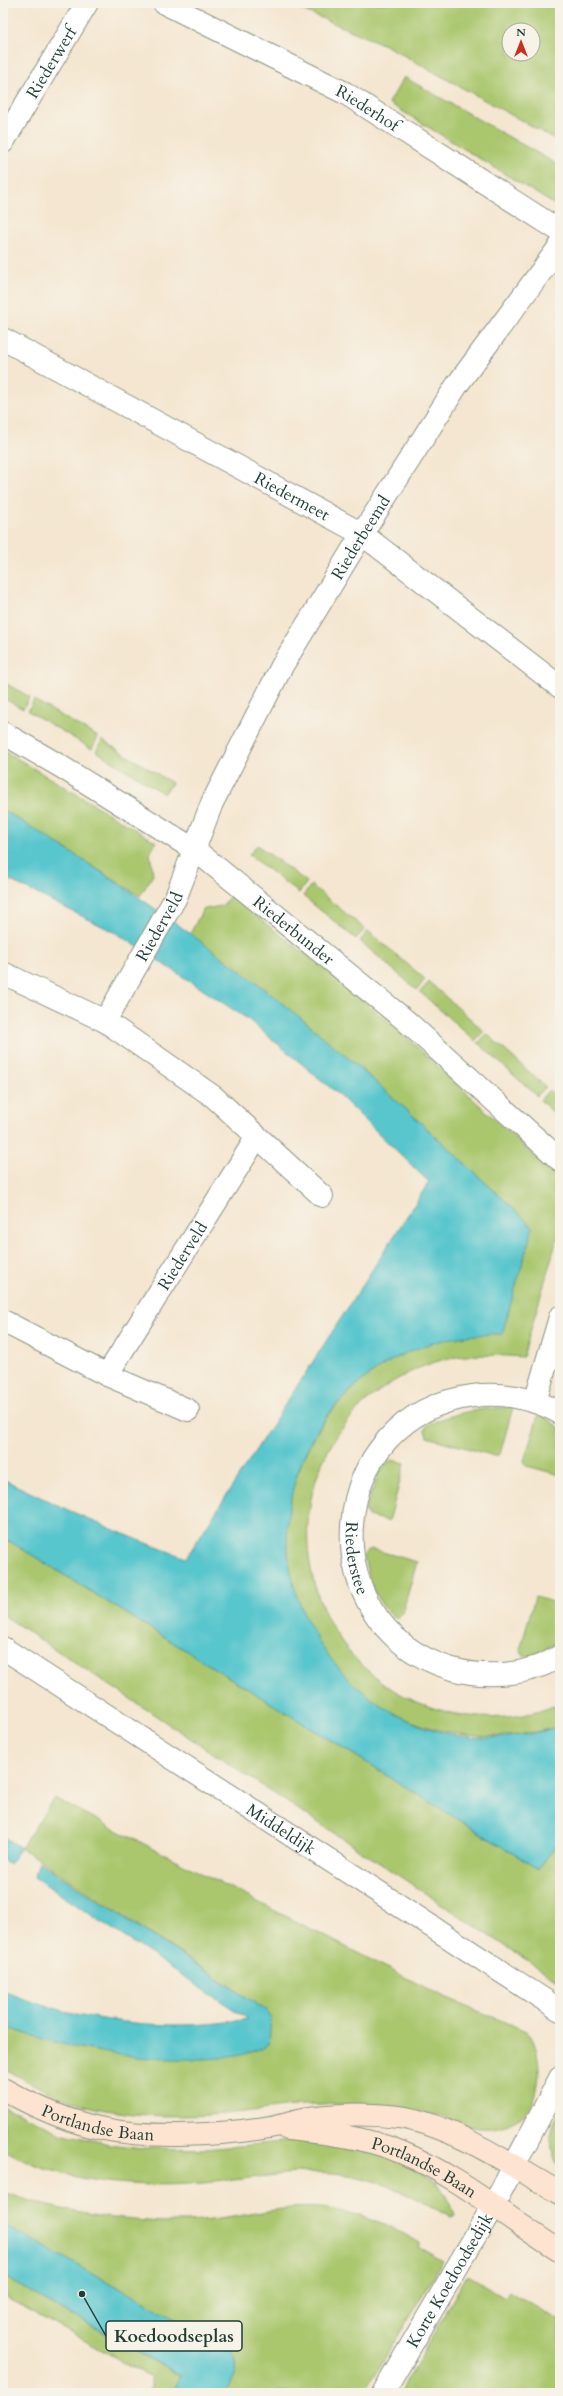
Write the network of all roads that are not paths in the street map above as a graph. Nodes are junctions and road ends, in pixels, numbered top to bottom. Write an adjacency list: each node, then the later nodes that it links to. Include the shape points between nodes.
1 (87, 3): 3 (street, Riederwerf)
2 (164, 3): 4 (street, Riederhof, via 345,93)
3 (3, 142)
4 (560, 231)
5 (560, 246): 7 (street, Riederbeemd, via 457,385)
6 (3, 339): 7 (street, Riedermeet)
7 (362, 534): 8 (street, Riedermeet); 10 (street, Riederbeemd, via 282,666 212,803)
8 (560, 687)
9 (3, 733): 10 (street, Riederbunder)
10 (195, 850): 12 (street, Riederveld, via 176,897); 14 (street, Riederbunder, via 405,1020)
11 (3, 973): 12 (street)
12 (106, 1021): 13 (street, via 214,1097)
13 (257, 1137): 15 (street); 18 (street, Riederveld)
14 (560, 1160)
15 (322, 1196)
16 (560, 1317): 19 (street)
17 (3, 1321): 18 (street)
18 (107, 1375): 20 (street)
19 (535, 1402): 21 (street, Riederstee); 23 (street, Riederstee, via 509,1395 458,1398 436,1405 403,1426 376,1452 364,1474 350,1522 350,1547 355,1572 364,1595 377,1617 393,1636 435,1663 459,1671 509,1673 533,1668)
20 (188, 1410)
21 (560, 1413)
22 (3, 1648): 24 (street, Middeldijk)
23 (560, 1656)
24 (560, 2010)
25 (560, 2078): 28 (street)
26 (3, 2089): 27 (street, Portlandse Baan, via 56,2115 104,2129 201,2134)
27 (271, 2127): 28 (street, Portlandse Baan, via 323,2116 399,2117 415,2120 445,2132); 30 (street, Portlandse Baan, via 348,2136 376,2143 417,2159)
28 (514, 2166): 29 (street, Portlandse Baan); 30 (street, Korte Koedoodsedijk)
29 (560, 2193)
30 (493, 2206): 31 (street, Portlandse Baan); 32 (street, Korte Koedoodsedijk)
31 (560, 2251)
32 (383, 2393)

